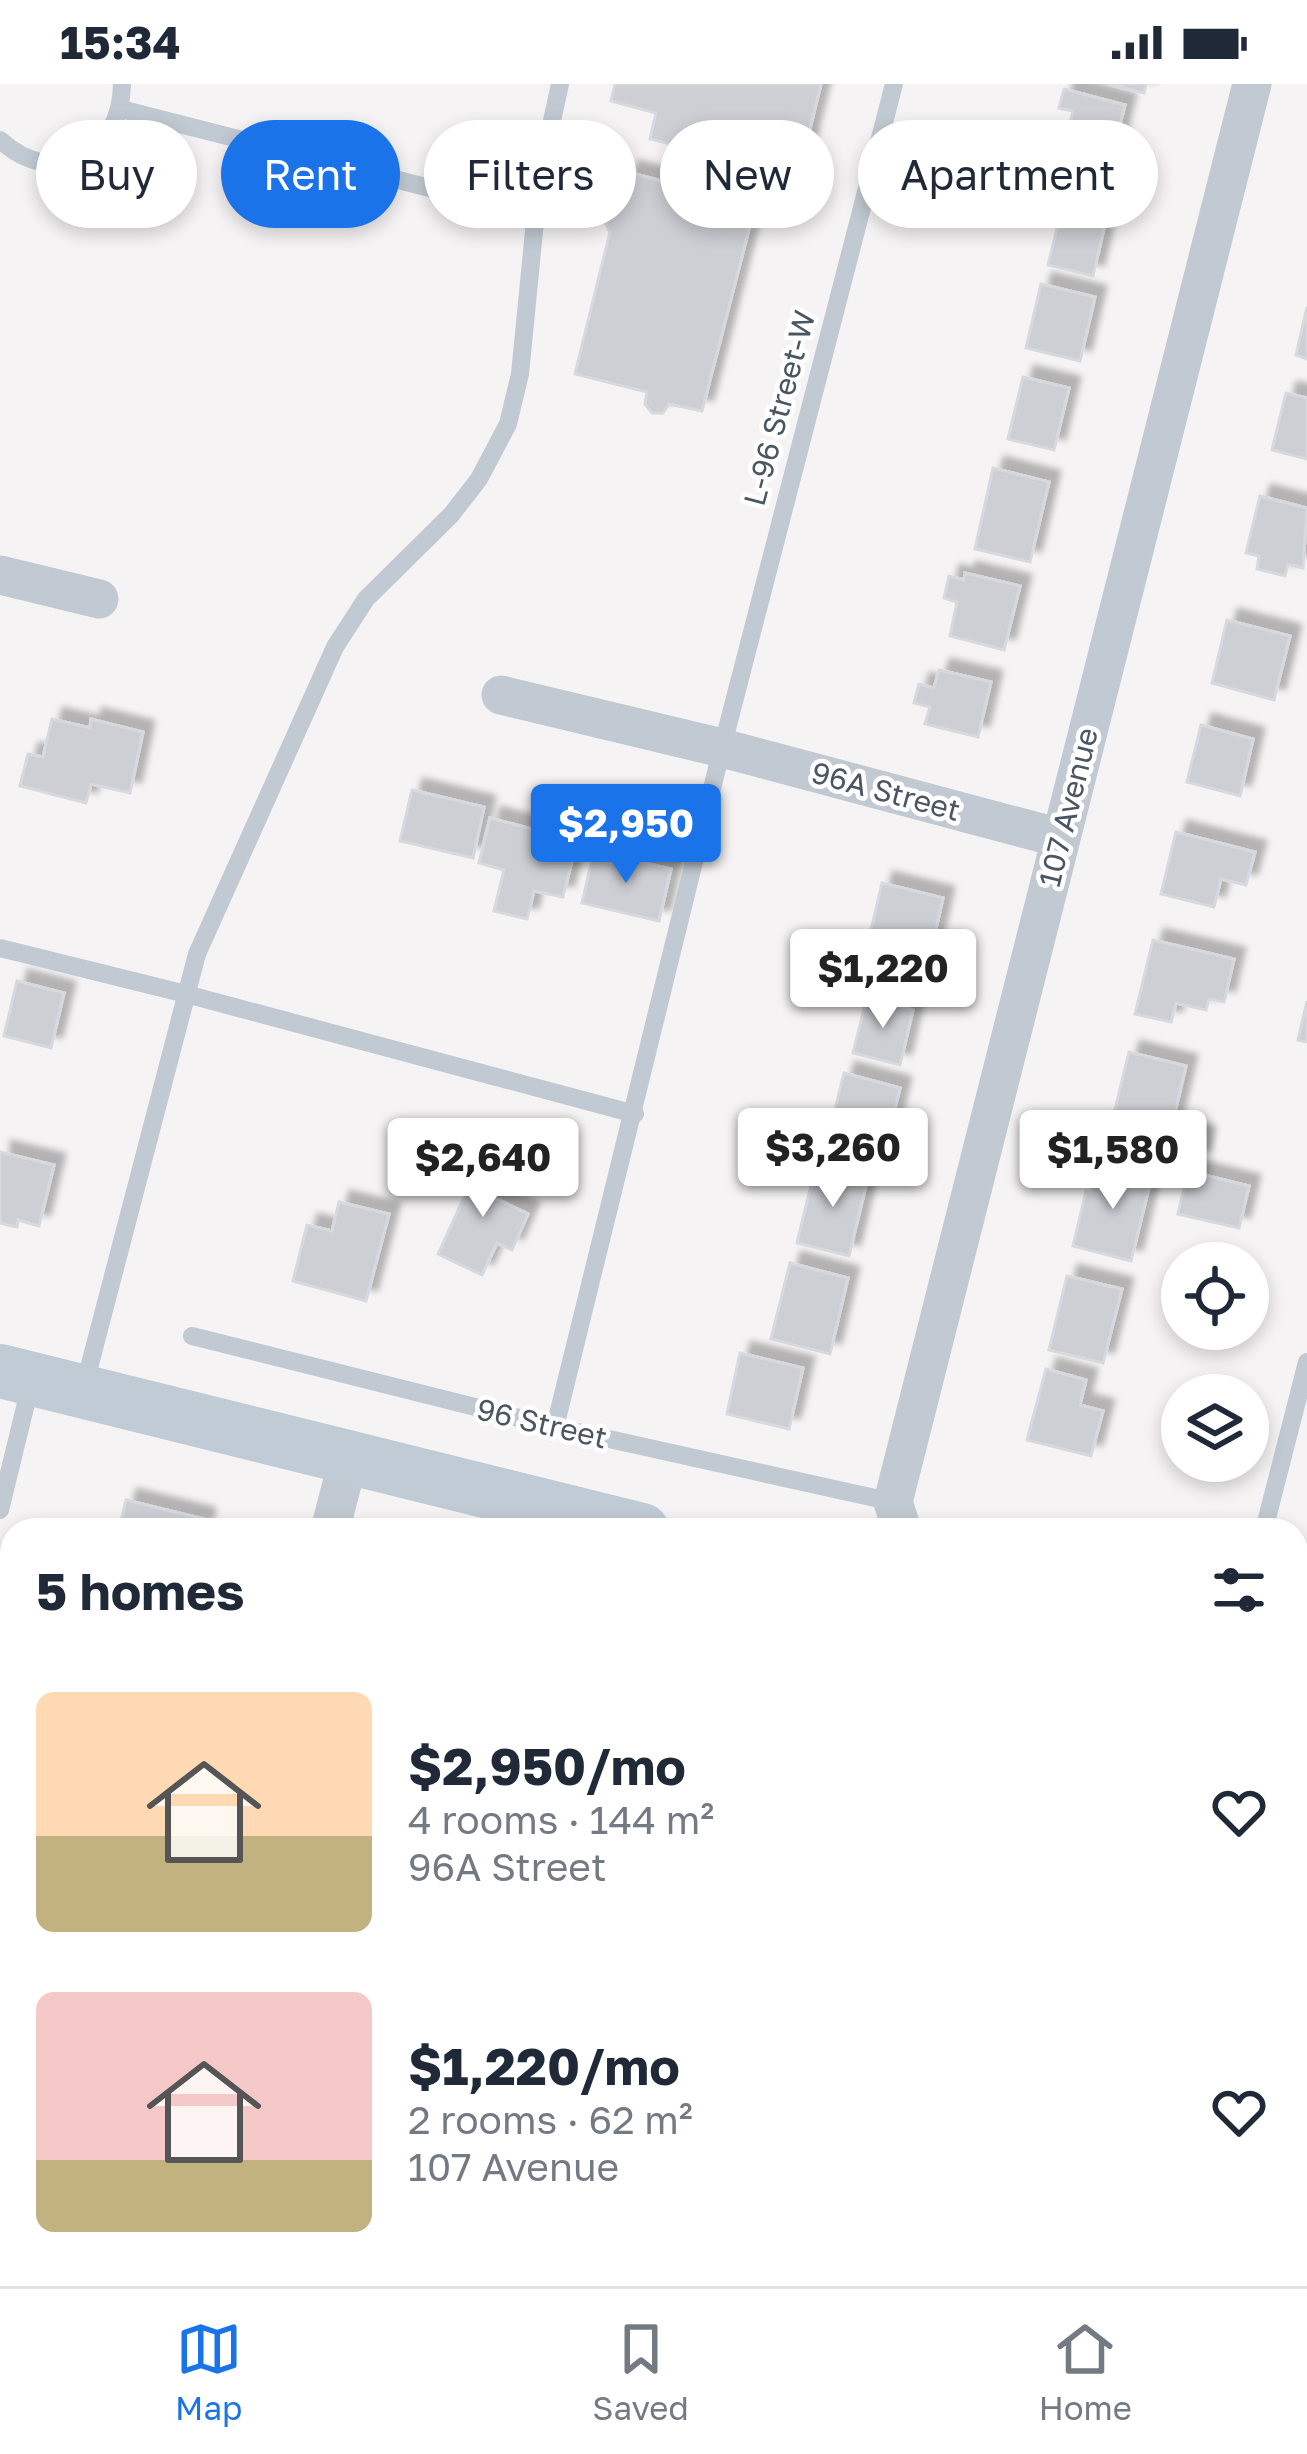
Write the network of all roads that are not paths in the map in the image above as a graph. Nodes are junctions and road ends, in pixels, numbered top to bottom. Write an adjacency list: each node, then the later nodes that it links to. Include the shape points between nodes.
1 (122, 84): 5 (lane)
2 (560, 84): 6 (lane)
3 (894, 84): 13 (lane, L-96 Street-W)
4 (1252, 84): 14 (street, 107 Avenue)
5 (121, 109): 7 (lane, via 113,130 79,159 35,162); 8 (lane)
6 (553, 120)
7 (0, 140)
8 (424, 186)
9 (534, 228): 16 (lane, via 508,424 479,479 366,599 335,647)
10 (0, 575): 11 (street)
11 (99, 599)
12 (501, 695): 13 (street, 96A Street)
13 (722, 748): 14 (street, 96A Street); 17 (lane, L-96 Street-W)
14 (1060, 838): 24 (street, 107 Avenue)
15 (0, 948): 16 (lane)
16 (186, 994): 17 (lane); 20 (lane)
17 (635, 1114): 21 (lane, L-96 Street-W)
18 (192, 1336): 21 (lane, 96 Street)
19 (1307, 1362): 27 (lane)
20 (38, 1380): 22 (street); 23 (lane)
21 (555, 1427): 24 (lane, 96 Street)
22 (349, 1457): 25 (street); 26 (street)
23 (0, 1510)
24 (897, 1516)
25 (333, 1518)
26 (591, 1518)
27 (1267, 1518)

